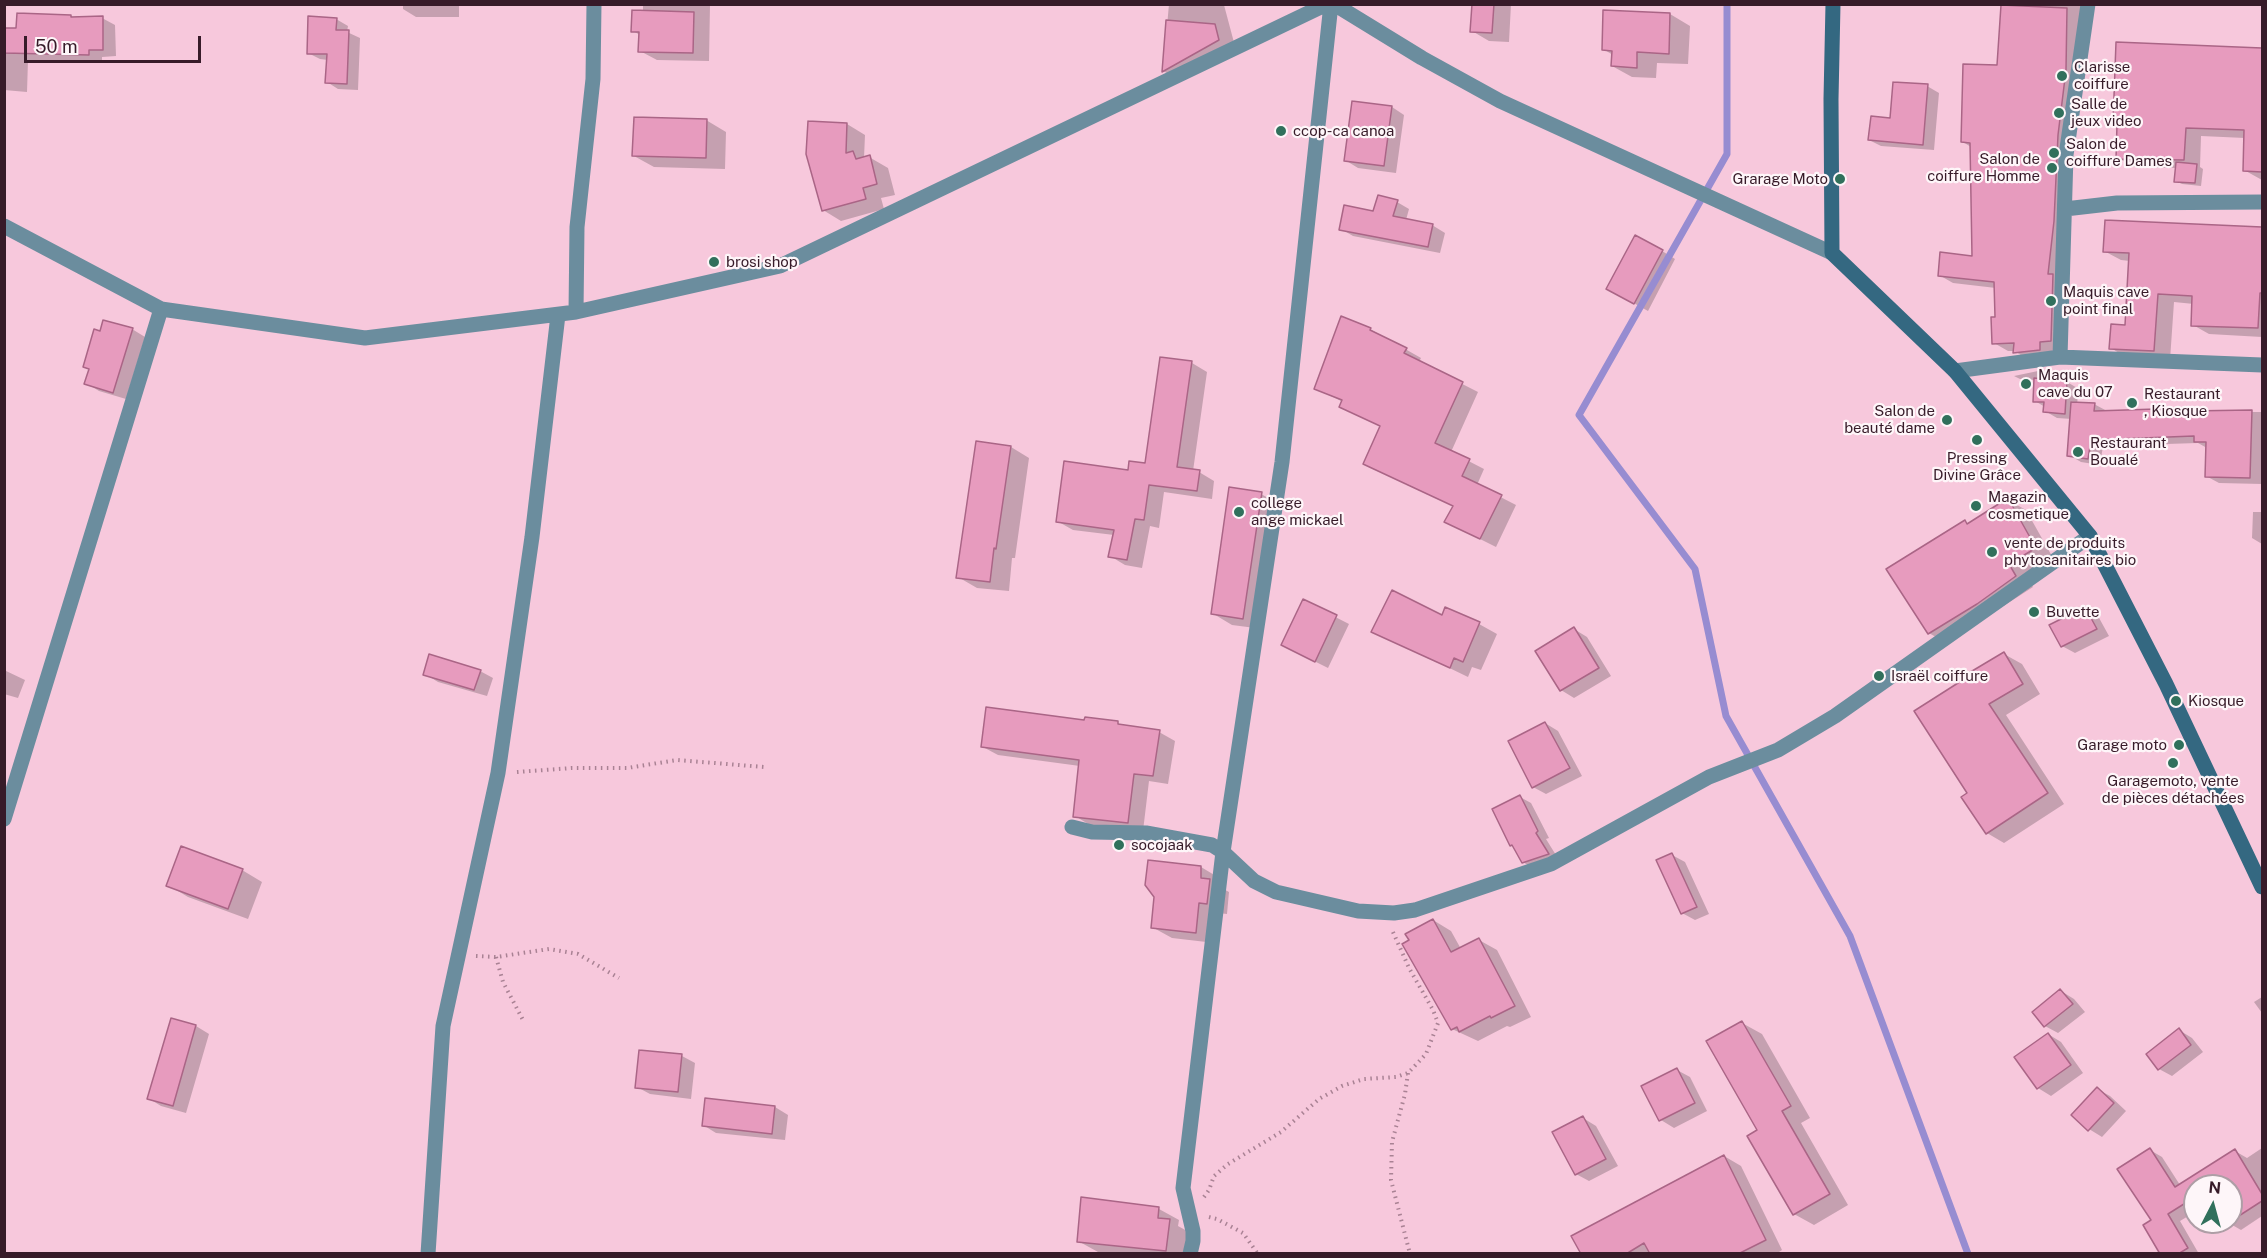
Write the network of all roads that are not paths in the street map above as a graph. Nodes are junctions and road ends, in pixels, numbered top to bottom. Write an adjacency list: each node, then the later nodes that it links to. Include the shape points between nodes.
1 (594, 4): 10 (street, via 593,79 577,227)
2 (1331, 4): 8 (street, via 1500,101); 10 (street, via 780,266); 18 (street, via 1282,462)
3 (1833, 4): 8 (main road)
4 (2088, 4): 6 (street, via 2066,155)
5 (2262, 202): 6 (street, via 2117,203)
6 (2065, 209): 12 (street)
7 (4, 226): 9 (street)
8 (1832, 253): 14 (main road)
9 (161, 309): 11 (street, via 365,338); 16 (street)
10 (576, 312): 11 (street)
11 (558, 315): 20 (street, via 532,537 498,773 443,1026)
12 (2061, 357): 13 (street); 14 (street)
13 (2262, 365)
14 (1955, 371): 15 (main road)
15 (2090, 537): 18 (street, via 1844,710 1778,750 1709,777 1551,864 1415,910 1385,912 1358,911 1276,892 1254,881); 19 (main road, via 2166,684)
16 (4, 819)
17 (1072, 827): 18 (street, via 1092,832 1146,833 1212,845)
18 (1223, 852): 21 (street, via 1183,1188 1193,1241)
19 (2262, 887)
20 (428, 1254)
21 (1190, 1254)

